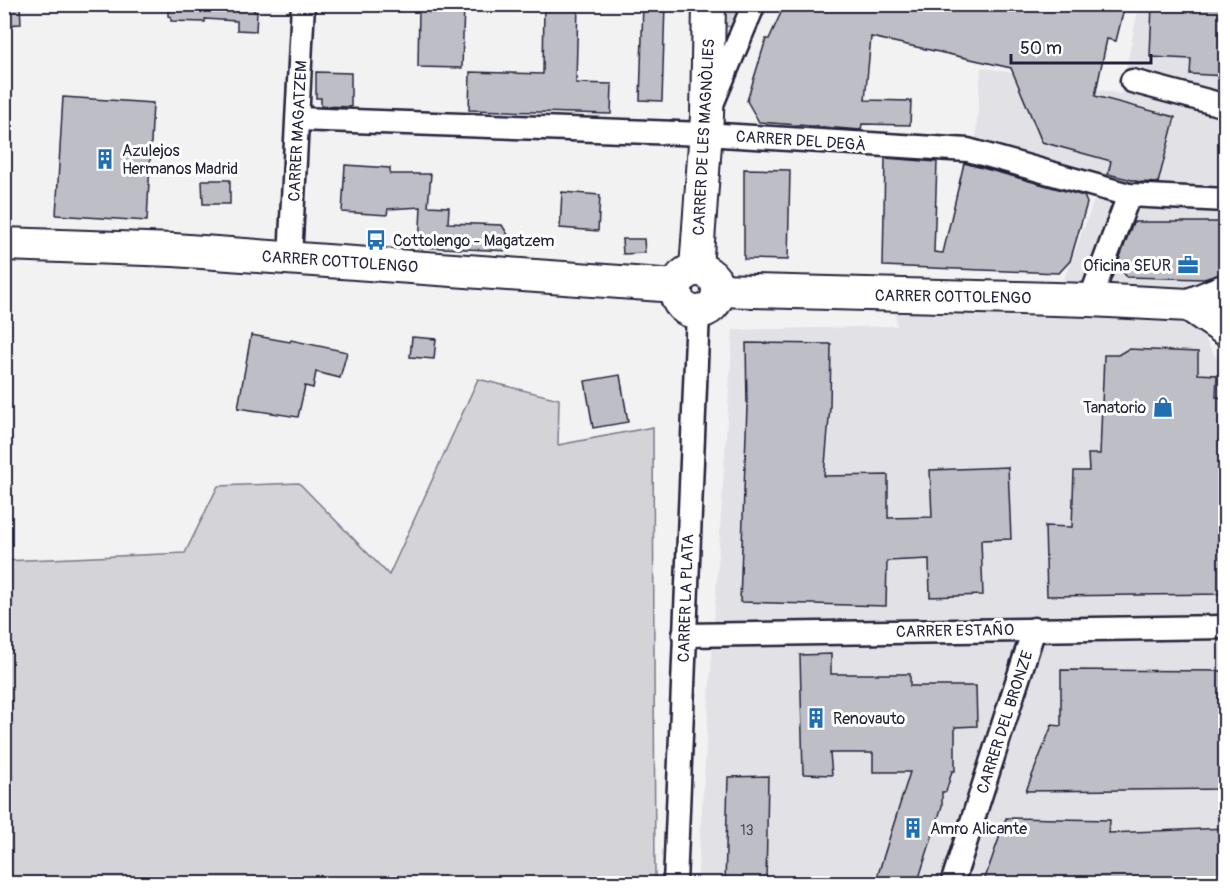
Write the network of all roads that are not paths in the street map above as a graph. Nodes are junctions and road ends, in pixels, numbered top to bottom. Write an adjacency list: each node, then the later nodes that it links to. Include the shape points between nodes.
1 (303, 4): 6 (street, CARRER MAGATZEM)
2 (709, 4): 7 (street, CARRER DE LES MAGNÒLIES)
3 (754, 4): 7 (street)
4 (1132, 81): 5 (street)
5 (1226, 106)
6 (298, 119): 7 (street, CARRER DEL DEGÀ); 11 (street, CARRER MAGATZEM)
7 (705, 125): 8 (street, CARRER DEL DEGÀ, via 968,150); 12 (street, CARRER DE LES MAGNÒLIES)
8 (1130, 195): 9 (street, CARRER DEL DEGÀ); 14 (street)
9 (1226, 200)
10 (4, 244): 11 (street, CARRER COTTOLENGO)
11 (290, 258): 12 (street, CARRER COTTOLENGO)
12 (697, 289): 14 (street, CARRER COTTOLENGO); 19 (street, CARRER LA PLATA)
13 (1226, 290): 15 (street)
14 (1090, 300): 15 (street, CARRER COTTOLENGO)
15 (1189, 305): 16 (street)
16 (1226, 330)
17 (1226, 627): 18 (street, CARRER ESTAÑO)
18 (1034, 629): 19 (street, CARRER ESTAÑO); 21 (street, CARRER DEL BRONZE)
19 (684, 634): 20 (street, CARRER LA PLATA)
20 (675, 884)
21 (952, 884)

